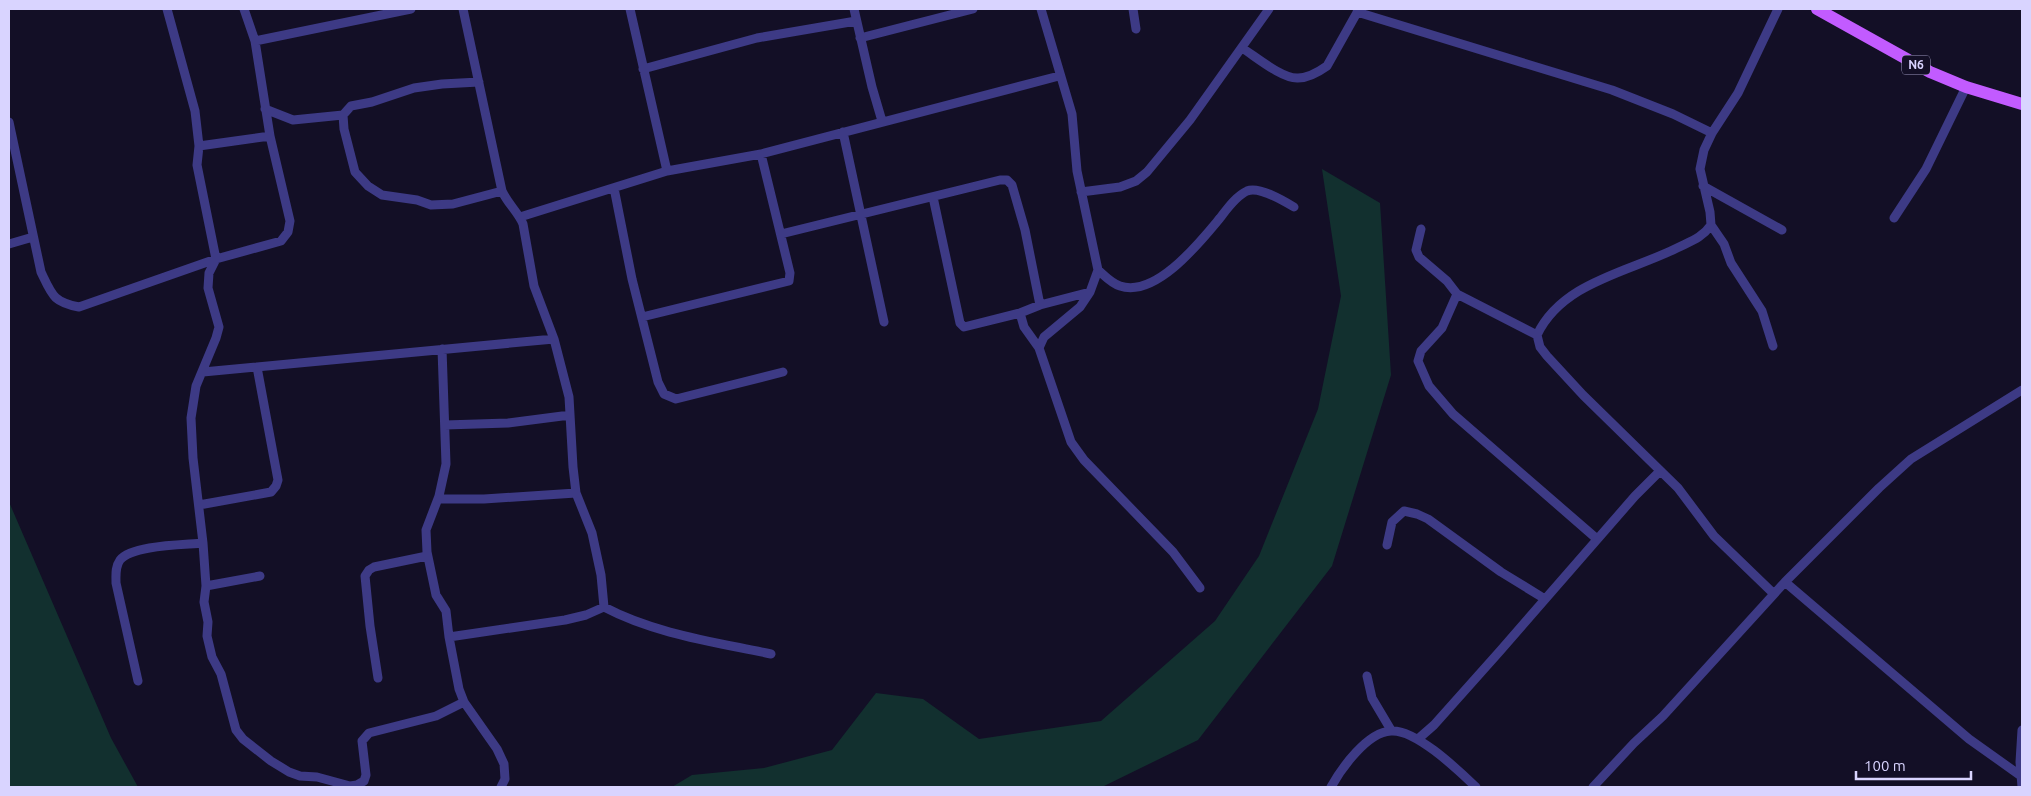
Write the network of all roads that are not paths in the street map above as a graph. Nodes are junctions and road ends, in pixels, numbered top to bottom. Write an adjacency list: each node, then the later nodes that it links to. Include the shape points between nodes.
1 (167, 9): 33 (street, via 195,111)
2 (244, 9): 19 (street)
3 (411, 9): 19 (street)
4 (463, 9): 23 (street)
5 (630, 9): 21 (street)
6 (854, 9): 16 (street)
7 (937, 9): 15 (street)
8 (973, 9): 15 (street)
9 (1041, 9): 22 (street)
10 (1133, 9): 17 (street)
11 (1270, 9): 20 (street)
12 (1778, 9): 31 (street, via 1738,93)
13 (1817, 9): 24 (main road, N6, via 1930,72)
14 (1358, 10): 20 (street, via 1327,66 1298,78 1282,73); 31 (street, via 1612,90)
15 (939, 19): 18 (street)
16 (856, 21): 18 (street); 21 (street, via 757,38)
17 (1136, 29)
18 (860, 38): 28 (street)
19 (255, 41): 26 (street)
20 (1242, 48): 39 (street, via 1190,120 1147,172 1136,181 1120,187)
21 (643, 69): 35 (street)
22 (1059, 76): 28 (street); 39 (street, via 1072,114)
23 (479, 82): 27 (street, via 414,88 351,106); 38 (street)
24 (1966, 87): 25 (main road, N6); 44 (street, via 1926,169)
25 (2022, 104)
26 (265, 109): 27 (street, via 293,120); 32 (street)
27 (344, 115): 38 (street, via 344,129 355,172 382,195 431,205 453,204)
28 (882, 121): 30 (street)
29 (9, 122): 49 (street)
30 (842, 132): 34 (street); 42 (street)
31 (1712, 133): 36 (street, via 1700,169)
32 (270, 136): 33 (street); 51 (street, via 290,221 288,232 280,241)
33 (199, 146): 51 (street, via 197,165)
34 (761, 154): 35 (street); 48 (street)
35 (667, 171): 37 (street)
36 (1703, 186): 45 (street); 47 (street)
37 (614, 188): 43 (street); 57 (street)
38 (502, 191): 43 (street, via 507,203)
39 (1081, 192): 52 (street)
40 (933, 197): 42 (street); 55 (street, via 1008,180 1025,230); 56 (street, via 960,323 964,327)
41 (1294, 206): 52 (street, via 1254,190 1247,191 1176,267 1156,280 1138,286 1121,286)
42 (860, 213): 48 (street); 58 (street)
43 (520, 217): 60 (street, via 534,286)
44 (1894, 218)
45 (1711, 225): 59 (street, via 1704,234 1658,258 1602,278 1585,288 1556,308); 61 (street, via 1762,311)
46 (1421, 230): 54 (street, via 1416,250 1419,257)
47 (1782, 230)
48 (781, 234): 57 (street, via 790,273 787,283)
49 (33, 237): 50 (street); 51 (street, via 41,272 52,295 63,304 78,307)
50 (9, 244)
51 (216, 260): 65 (street, via 209,273 208,288 219,326)
52 (1098, 270): 53 (street)
53 (1090, 292): 55 (street); 62 (street, via 1080,307 1044,337)
54 (1457, 294): 59 (street); 74 (street, via 1442,328 1421,351 1418,361 1428,386 1453,414)
55 (1040, 305): 56 (street)
56 (1020, 313): 62 (street, via 1024,327)
57 (642, 317): 66 (street, via 658,382 664,394 676,399)
58 (884, 322)
59 (1537, 335): 70 (street, via 1546,356)
60 (554, 339): 63 (street); 68 (street, via 569,397)
61 (1773, 346)
62 (1038, 348): 81 (street, via 1070,442 1173,552)
63 (442, 349): 64 (street); 69 (street)
64 (256, 367): 65 (street); 73 (street, via 278,480 276,486 271,492)
65 (203, 372): 73 (street, via 196,386 191,418)
66 (783, 372)
67 (2022, 390): 79 (street, via 1911,459)
68 (570, 415): 69 (street); 71 (street)
69 (444, 425): 72 (street, via 446,464)
70 (1660, 471): 74 (street); 82 (street, via 1692,504 1714,536)
71 (576, 493): 72 (street); 84 (street, via 592,533)
72 (438, 499): 77 (street, via 426,530)
73 (198, 505): 75 (street)
74 (1597, 539): 83 (street)
75 (203, 543): 80 (street); 89 (street, via 139,550 127,554 116,569 116,583)
76 (1386, 545): 83 (street, via 1392,522 1404,511 1417,514)
77 (427, 556): 85 (street, via 436,595 446,611); 88 (street, via 374,567 365,576)
78 (260, 576): 80 (street)
79 (1785, 582): 82 (street); 95 (street, via 1969,739)
80 (206, 586): 90 (street, via 206,636 221,674 236,730 289,772 357,785 364,781 366,775 362,741 370,732 436,716)
81 (1200, 588)
82 (1774, 594): 99 (street)
83 (1545, 599): 93 (street)
84 (604, 607): 85 (street, via 565,620); 86 (street, via 636,622)
85 (449, 637): 90 (street)
86 (771, 654)
87 (1366, 676): 91 (street, via 1372,698)
88 (378, 678)
89 (138, 681)
90 (464, 702): 96 (street, via 504,764 505,779)
91 (1391, 730): 93 (street); 97 (street, via 1376,736 1347,762)
92 (2022, 730): 94 (street)
93 (1418, 739): 98 (street)
94 (2021, 763): 95 (street)
95 (2020, 776): 100 (street)
96 (501, 787)
97 (1331, 787)
98 (1476, 787)
99 (1593, 787)
100 (2022, 787)

